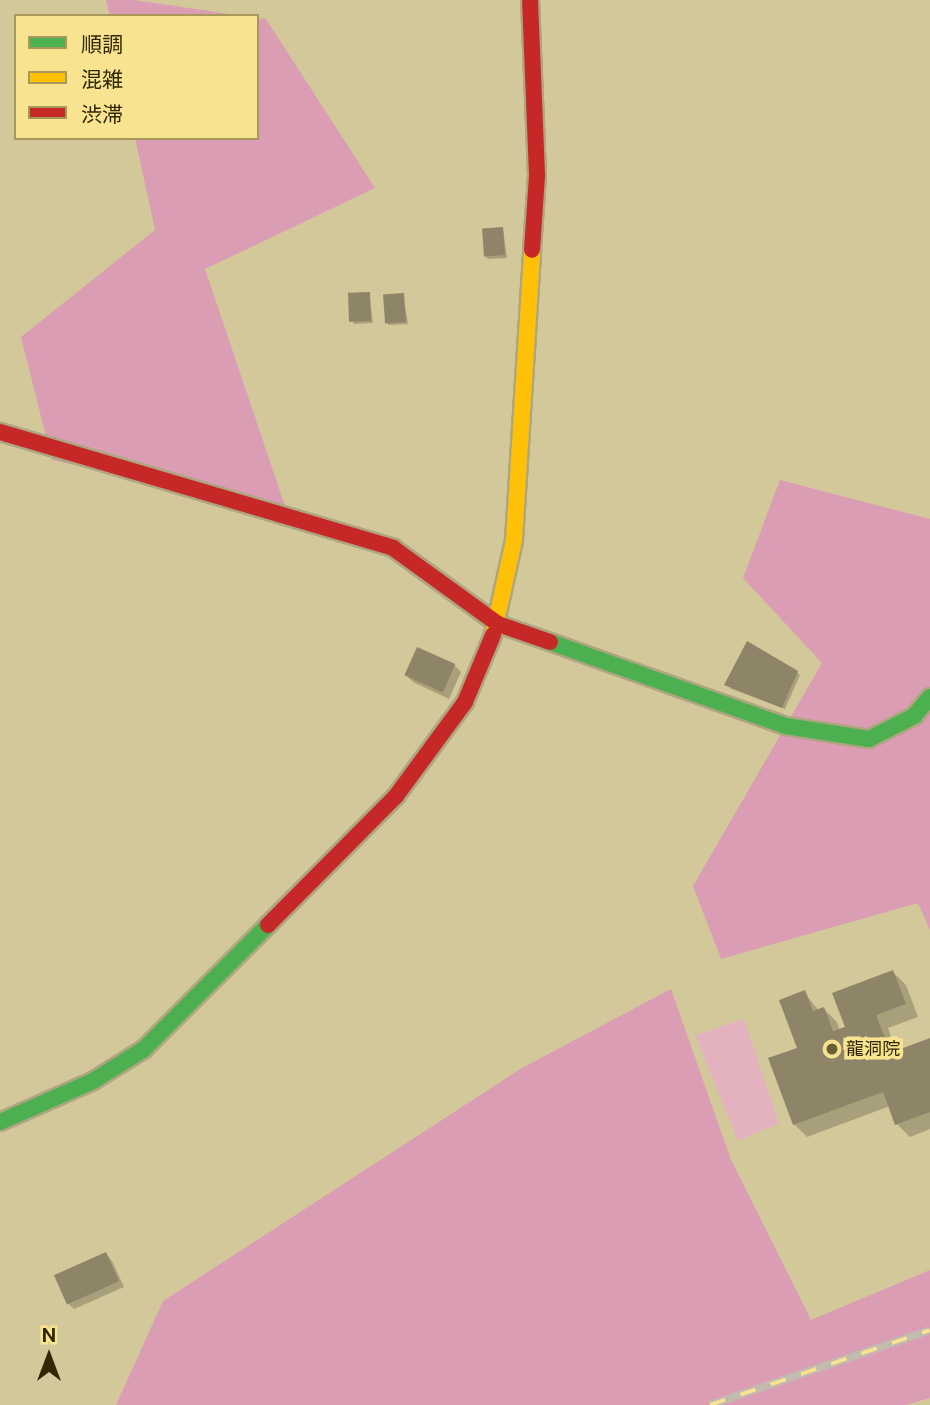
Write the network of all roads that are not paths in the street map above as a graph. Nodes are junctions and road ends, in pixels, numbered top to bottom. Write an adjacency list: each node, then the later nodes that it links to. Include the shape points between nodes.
1 (530, 0): 3 (street, via 537,176 514,540)
2 (0, 432): 3 (street, via 393,548)
3 (498, 624): 4 (street, via 786,726 869,739 914,716); 5 (street, via 465,702 396,796 144,1049 93,1081)
4 (930, 697)
5 (0, 1122)

